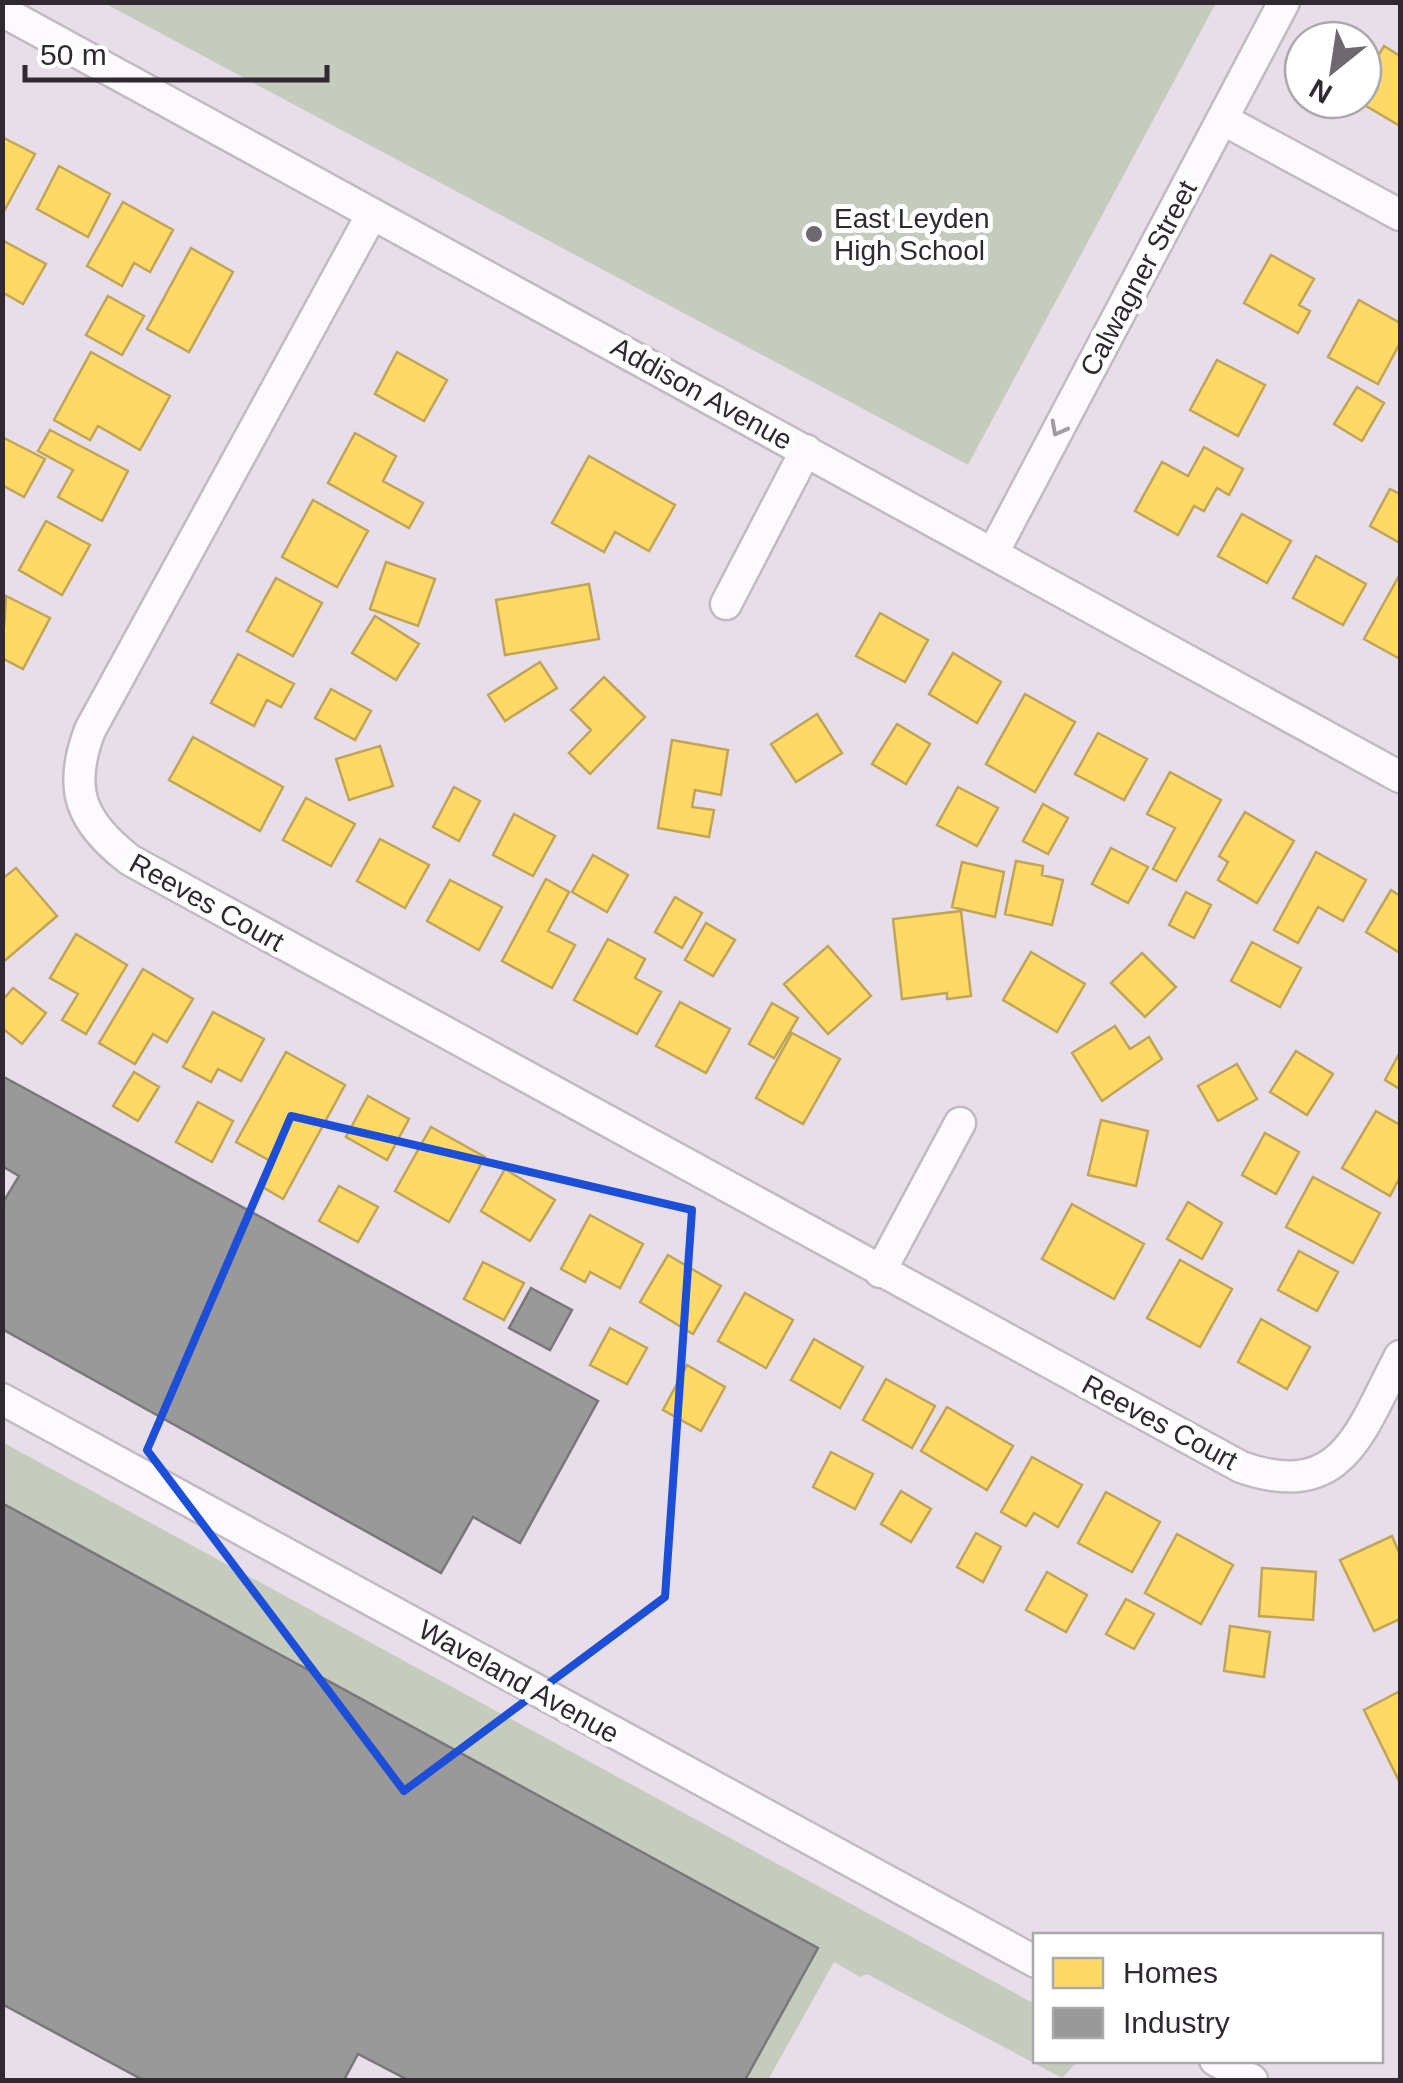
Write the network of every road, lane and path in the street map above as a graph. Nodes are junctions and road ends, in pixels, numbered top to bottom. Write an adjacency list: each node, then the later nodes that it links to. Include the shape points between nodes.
1 (1284, 2): 3 (street, Calwagner Street)
2 (2, 11): 4 (street, Addison Avenue)
3 (1222, 119): 5 (street); 7 (street, Calwagner Street, one-way to 7)
4 (372, 214): 6 (street, Addison Avenue); 11 (street, Reeves Court, via 90,730 78,762 80,802 100,837 130,860)
5 (1400, 215)
6 (806, 450): 7 (street, Addison Avenue); 8 (street)
7 (993, 553): 9 (street, Addison Avenue)
8 (726, 604)
9 (1400, 777)
10 (960, 1123): 11 (street)
11 (880, 1272): 12 (street, Reeves Court, via 1241,1467 1276,1479 1330,1466 1352,1446)
12 (1400, 1356)
13 (2, 1399): 14 (street, Waveland Avenue)
14 (1033, 1960)
15 (1221, 2063): 16 (street)
16 (1252, 2080)

